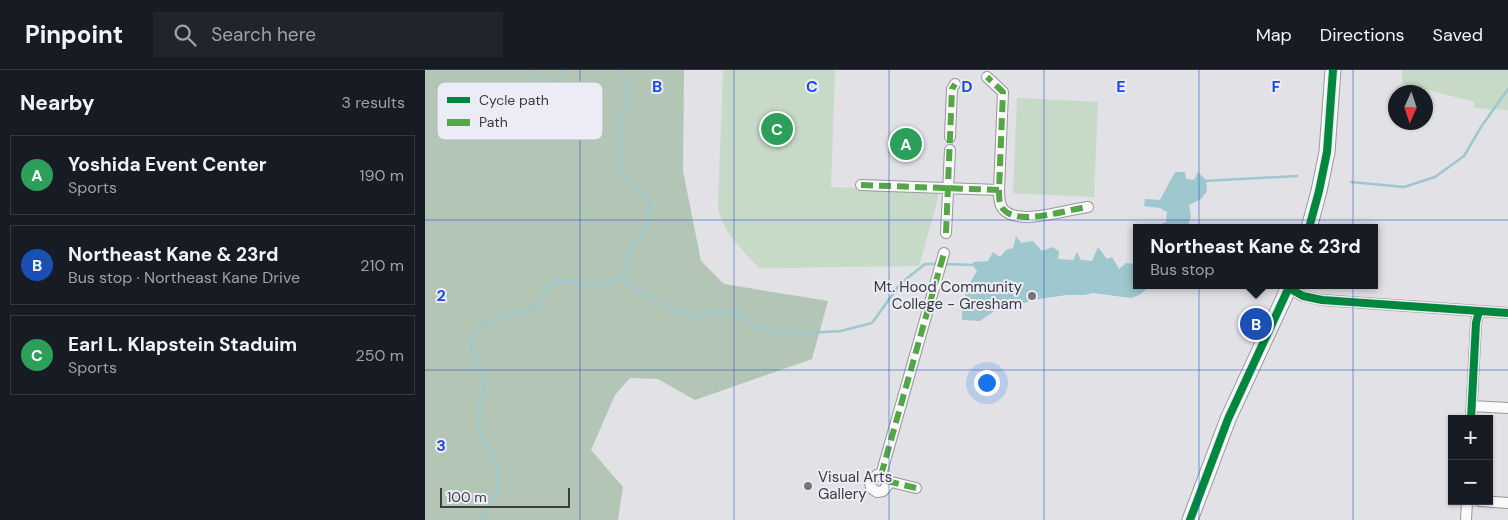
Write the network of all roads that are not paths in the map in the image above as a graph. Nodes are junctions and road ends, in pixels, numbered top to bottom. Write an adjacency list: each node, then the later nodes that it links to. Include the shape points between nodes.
1 (1333, 70): 10 (main road, via 1327,152)
2 (987, 77): 8 (street, via 1003,92)
3 (955, 84): 4 (street, via 952,89)
4 (950, 137)
5 (950, 150): 7 (street)
6 (861, 185): 7 (street)
7 (947, 188): 8 (street); 11 (street)
8 (999, 190): 9 (street, via 1000,205 1012,215 1035,216)
9 (1088, 207)
10 (1310, 224)
11 (946, 233)
12 (944, 252): 20 (street, via 884,478)
13 (1288, 289): 24 (main road, via 1228,419)
14 (1293, 289): 15 (street, via 1303,296 1322,300)
15 (1479, 311): 16 (street); 17 (street)
16 (1508, 313)
17 (1472, 406): 18 (street); 19 (street)
18 (1508, 408)
19 (1471, 415)
20 (916, 488)
21 (1493, 502): 22 (street)
22 (1508, 503)
23 (1467, 505): 25 (street)
24 (1189, 520)
25 (1466, 520)

